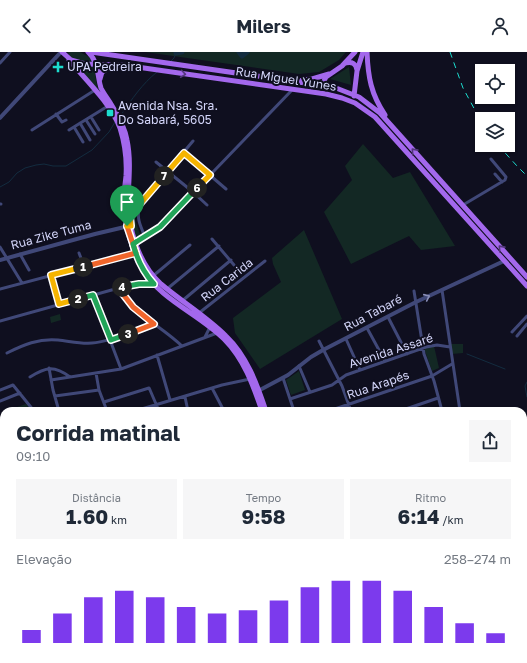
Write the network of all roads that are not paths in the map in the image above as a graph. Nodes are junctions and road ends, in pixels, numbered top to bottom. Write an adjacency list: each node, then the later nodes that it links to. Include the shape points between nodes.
1 (10, 52): 8 (street)
2 (62, 52): 11 (main road, Rua Miguel Yunes, via 75,62); 20 (main road); 27 (street)
3 (88, 52): 11 (main road)
4 (91, 52): 12 (main road, Rua Miguel Yunes)
5 (355, 52): 9 (main road)
6 (363, 52): 13 (main road)
7 (367, 52): 32 (main road, via 372,92)
8 (0, 63)
9 (346, 63): 13 (main road, via 353,63); 15 (main road)
10 (115, 64): 11 (main road, Rua Miguel Yunes); 14 (main road, Rua Miguel Yunes); 17 (main road, via 102,72)
11 (96, 65): 17 (main road)
12 (198, 67): 14 (main road, via 173,66); 16 (main road, Rua Miguel Yunes)
13 (357, 71): 22 (main road)
14 (171, 72): 19 (main road, Rua Miguel Yunes, one-way to 19)
15 (332, 73): 16 (main road); 18 (main road, via 326,77)
16 (296, 81): 18 (main road, Rua Miguel Yunes)
17 (100, 82): 51 (main road, via 117,113 127,139 130,158)
18 (324, 86): 21 (main road); 22 (main road, Rua Miguel Yunes)
19 (294, 89): 21 (main road, Rua Miguel Yunes); 45 (street)
20 (95, 90): 24 (main road); 25 (street)
21 (326, 94): 23 (main road, Rua Miguel Yunes)
22 (354, 96): 23 (main road); 32 (main road, Rua Miguel Yunes, via 373,107)
23 (342, 98): 46 (main road, Rua Miguel Yunes, via 355,103 375,117)
24 (108, 106): 26 (street); 56 (main road, via 120,128 124,147 126,164 123,205)
25 (56, 114): 28 (street, via 62,122); 33 (street)
26 (91, 117): 29 (street); 35 (street)
27 (0, 118)
28 (66, 120)
29 (86, 120): 30 (street); 36 (street)
30 (80, 123): 31 (street); 37 (street)
31 (74, 127): 34 (street); 39 (street)
32 (393, 127): 48 (main road, Rua Miguel Yunes, one-way to 32)
33 (32, 130)
34 (69, 130)
35 (99, 130)
36 (95, 134)
37 (90, 140)
38 (193, 141): 40 (street)
39 (83, 142)
40 (184, 153): 43 (street); 45 (street)
41 (491, 160): 47 (street, via 506,177)
42 (156, 162): 43 (street)
43 (168, 171): 50 (street); 54 (street)
44 (495, 174): 47 (street)
45 (210, 175): 49 (street); 50 (street)
46 (434, 182): 48 (main road, via 440,186); 52 (main road, Rua Miguel Yunes)
47 (502, 182): 53 (street)
48 (444, 185): 53 (main road, Rua Miguel Yunes)
49 (226, 189)
50 (193, 192): 55 (street); 57 (street, via 160,227)
51 (128, 197): 54 (street); 56 (main road)
52 (447, 197): 53 (main road, via 451,196); 69 (main road, Rua Miguel Yunes)
53 (462, 203): 76 (main road, Rua Miguel Yunes, one-way to 53)
54 (140, 204): 57 (street, via 138,219)
55 (207, 205)
56 (129, 226): 59 (main road); 65 (street, Rua Zike Tuma)
57 (145, 237): 59 (street)
58 (212, 239): 61 (street)
59 (135, 243): 64 (main road); 75 (main road)
60 (190, 245): 75 (street)
61 (218, 246): 68 (street); 81 (street)
62 (0, 247): 66 (street)
63 (79, 253): 72 (street)
64 (136, 253): 72 (street); 78 (main road)
65 (20, 254): 66 (street, Rua Zike Tuma); 73 (street)
66 (6, 258): 67 (street, Rua Zike Tuma); 77 (street)
67 (0, 260)
68 (231, 260): 71 (street); 86 (street)
69 (504, 260): 79 (main road, Rua Miguel Yunes); 83 (street, Rua Tabaré)
70 (266, 261): 89 (street, Rua Carida)
71 (234, 265)
72 (84, 266): 74 (street)
73 (29, 270)
74 (51, 275): 77 (street); 88 (street)
75 (153, 276): 81 (main road)
76 (527, 277)
77 (22, 283): 82 (street)
78 (154, 284): 80 (street, via 134,284); 95 (main road)
79 (527, 286)
80 (119, 289): 85 (street); 93 (street, via 133,307)
81 (167, 289): 86 (main road)
82 (0, 290)
83 (442, 290): 87 (street, Rua Tabaré, one-way to 83); 106 (street)
84 (414, 291): 87 (street)
85 (93, 295): 88 (street); 102 (street)
86 (182, 301): 89 (main road)
87 (416, 302): 91 (street, Rua Tabaré); 105 (street)
88 (59, 304): 92 (street)
89 (199, 313): 128 (main road, via 234,344 248,365)
90 (527, 316): 97 (street)
91 (388, 317): 96 (street, Rua Tabaré); 109 (street)
92 (0, 321)
93 (154, 324): 102 (street); 104 (street)
94 (527, 324): 99 (street)
95 (210, 327): 98 (main road); 100 (street)
96 (367, 328): 101 (street, Rua Tabaré); 111 (street)
97 (512, 332)
98 (217, 333): 100 (street); 122 (main road, via 237,356)
99 (517, 336)
100 (205, 337): 104 (street)
101 (346, 339): 107 (street, Rua Tabaré); 116 (street)
102 (111, 340): 108 (street, via 85,344 40,340); 115 (street)
103 (319, 341): 107 (street)
104 (182, 346): 110 (street)
105 (423, 348): 106 (street, Avenida Assaré, via 437,345); 109 (street, Avenida Assaré); 118 (street)
106 (450, 348): 112 (street)
107 (323, 350): 113 (street, Rua Tabaré); 124 (street)
108 (7, 353)
109 (407, 354): 111 (street, Avenida Assaré)
110 (157, 355): 115 (street); 136 (street)
111 (384, 361): 116 (street, Avenida Assaré)
112 (452, 364): 118 (street, Rua Arapés); 154 (street)
113 (300, 366): 121 (street, Rua Tabaré); 130 (street)
114 (49, 368): 119 (street); 120 (street, via 60,370); 123 (street)
115 (121, 369): 117 (street)
116 (360, 370): 124 (street, Avenida Assaré)
117 (96, 374): 120 (street); 126 (street)
118 (432, 376): 133 (street); 139 (street, Rua Arapés)
119 (30, 377)
120 (70, 377): 123 (street)
121 (283, 378): 128 (street, Rua Tabaré); 134 (street)
122 (250, 379): 125 (street); 128 (main road)
123 (51, 380): 131 (street)
124 (339, 380): 130 (street, Avenida Assaré); 139 (street)
125 (212, 388): 132 (street); 146 (street)
126 (99, 390): 131 (street); 137 (street)
127 (0, 391): 129 (street, via 13,384); 135 (street)
128 (257, 391): 147 (main road); 148 (main road)
129 (20, 392): 135 (street); 140 (street)
130 (310, 392): 134 (street, Avenida Assaré)
131 (55, 396): 141 (street)
132 (185, 396): 136 (street); 145 (street)
133 (438, 398): 152 (street); 153 (street)
134 (290, 399): 149 (street)
135 (2, 400)
136 (170, 400): 138 (street)
137 (104, 402): 138 (street, via 148,388); 142 (street)
138 (156, 404): 143 (street); 144 (street)
139 (348, 404): 150 (street, Rua Arapés); 151 (street)
140 (31, 407)
141 (58, 407)
142 (106, 407)
143 (147, 407)
144 (157, 407)
145 (187, 407)
146 (222, 407)
147 (261, 407)
148 (264, 407)
149 (293, 407)
150 (340, 407)
151 (349, 407)
152 (412, 407)
153 (441, 407)
154 (459, 407)

